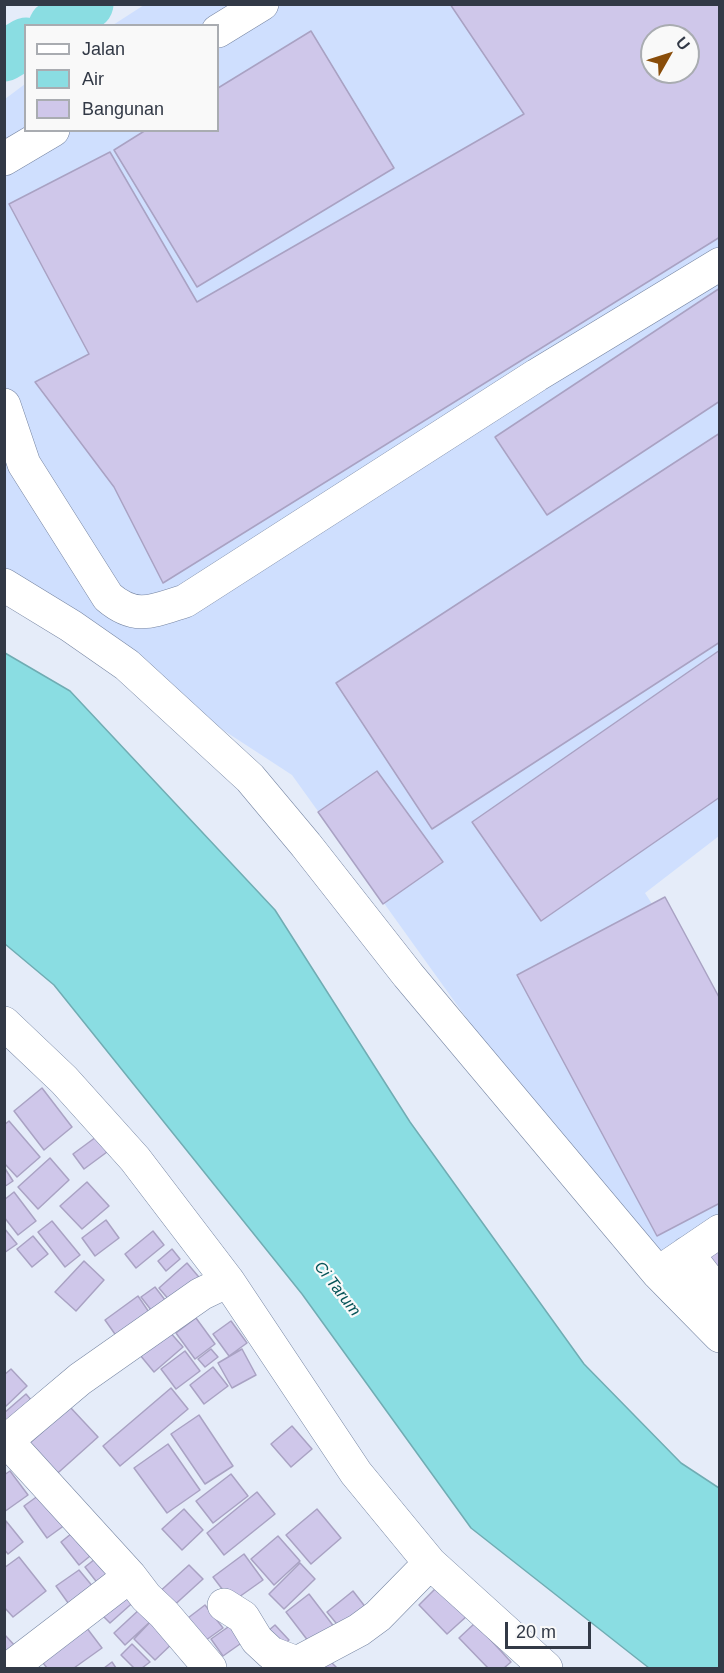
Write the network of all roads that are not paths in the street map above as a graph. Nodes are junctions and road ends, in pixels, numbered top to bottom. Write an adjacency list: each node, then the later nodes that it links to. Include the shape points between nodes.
1 (262, 4): 2 (street)
2 (219, 30)
3 (49, 132): 4 (street)
4 (4, 159)
5 (720, 264): 6 (street, via 537,375 185,602 144,613 125,609 108,597 24,464)
6 (4, 405)
7 (4, 585): 11 (street, via 127,665 250,778 408,975)
8 (4, 1023): 12 (street, via 64,1080 135,1159)
9 (720, 1231): 10 (street)
10 (687, 1253): 11 (street); 13 (street)
11 (658, 1274): 14 (street)
12 (228, 1281): 15 (street, via 201,1294 80,1378); 16 (street, via 356,1473)
13 (720, 1296)
14 (720, 1336)
15 (6, 1442): 17 (street)
16 (430, 1563): 19 (street, via 378,1616); 22 (street)
17 (130, 1576): 20 (street); 21 (street)
18 (224, 1605): 19 (street, via 243,1617 257,1640 271,1653)
19 (294, 1666)
20 (9, 1668)
21 (210, 1668)
22 (546, 1668)

